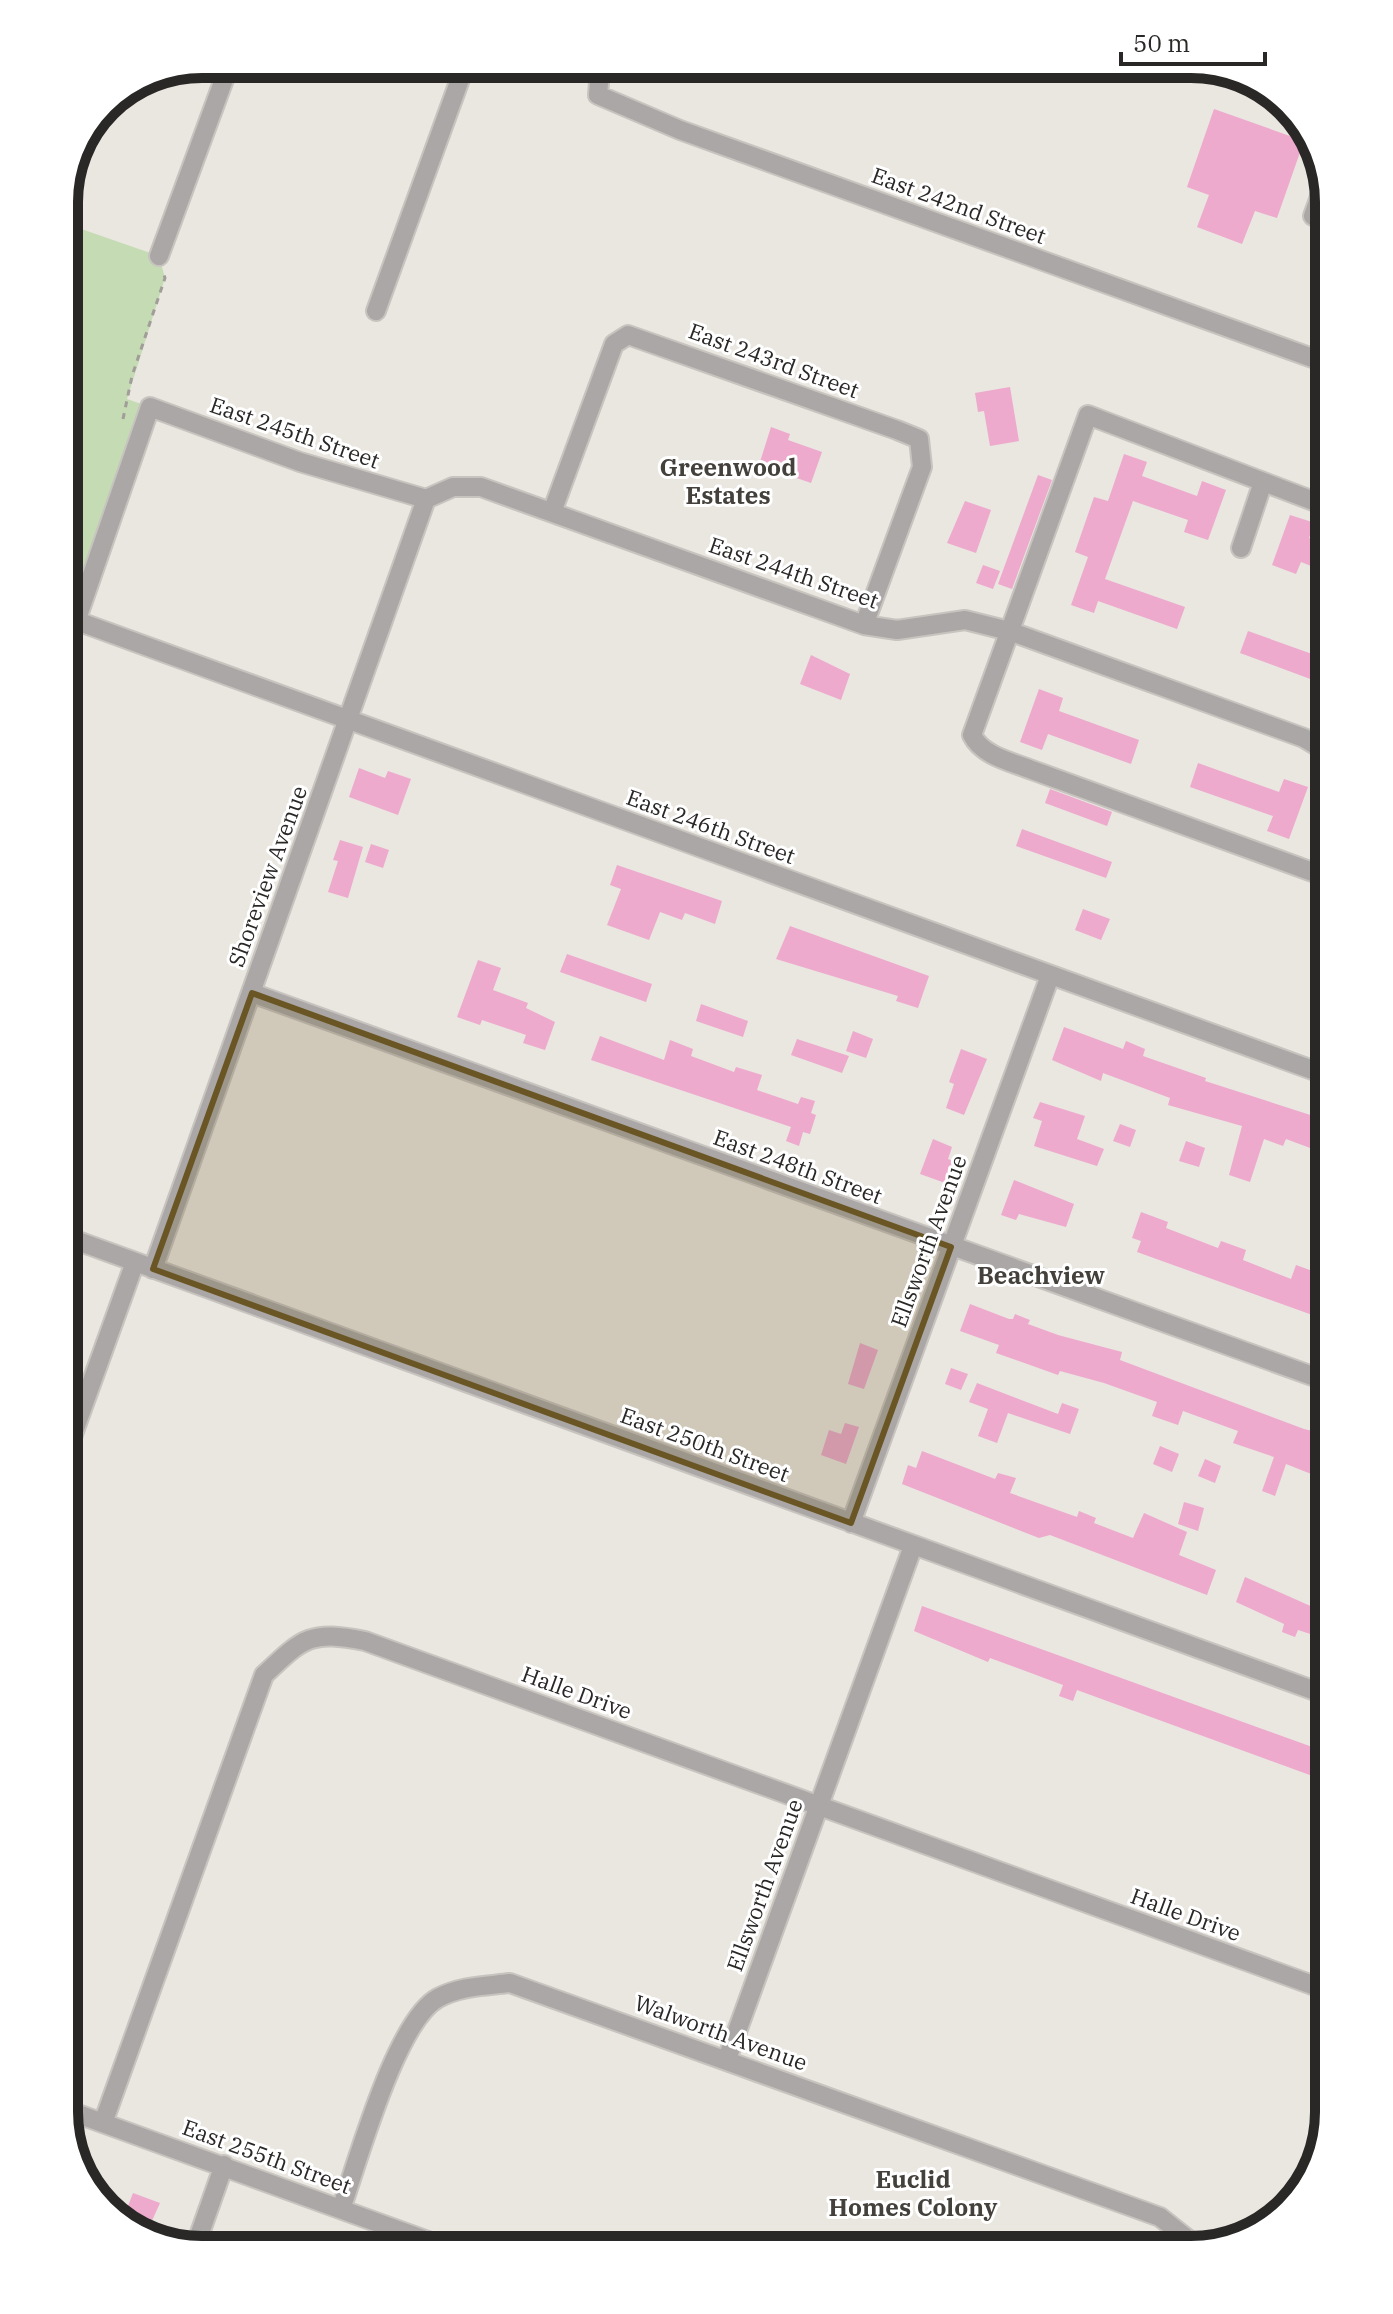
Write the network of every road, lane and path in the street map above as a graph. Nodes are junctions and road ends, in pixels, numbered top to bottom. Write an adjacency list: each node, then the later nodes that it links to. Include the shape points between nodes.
1 (225, 78): 4 (street)
2 (460, 78): 5 (street)
3 (599, 78): 6 (street, East 242nd Street, via 598,95 680,130)
4 (159, 256): 7 (path, via 165,278)
5 (376, 311)
6 (1315, 359)
7 (123, 419)
8 (1263, 482): 10 (street); 12 (street); 16 (street, via 1088,415)
9 (426, 499): 11 (street, East 244th Street, via 453,487 481,487); 13 (street, East 245th Street, via 300,462 150,407); 17 (street, Shoreview Avenue)
10 (1315, 502)
11 (552, 512): 15 (street, East 244th Street); 15 (street, East 243rd Street, via 614,344 628,335 919,439 922,467)
12 (1241, 548)
13 (78, 618)
14 (78, 621): 17 (street, East 246th Street)
15 (864, 625): 16 (street, East 244th Street, via 897,630 965,620)
16 (1009, 631): 18 (street, East 244th Street); 19 (street, via 974,723 977,745)
17 (348, 719): 20 (street, East 246th Street); 21 (street, Shoreview Avenue)
18 (1315, 745)
19 (1315, 873)
20 (1050, 976): 22 (street, East 246th Street); 24 (street, Ellsworth Avenue)
21 (252, 993): 24 (street, East 248th Street); 26 (street, Shoreview Avenue)
22 (1315, 1071)
23 (78, 1241): 25 (street, East 250th Street)
24 (951, 1247): 27 (street, East 248th Street); 29 (street, Ellsworth Avenue)
25 (135, 1262): 26 (street, East 250th Street); 28 (street)
26 (153, 1269): 29 (street, East 250th Street)
27 (1315, 1377)
28 (78, 1420)
29 (851, 1523): 30 (street, East 250th Street)
30 (913, 1546): 31 (street, East 250th Street); 32 (street, Ellsworth Avenue)
31 (1315, 1691)
32 (819, 1805): 33 (street, Halle Drive); 34 (street, Ellsworth Avenue); 36 (street, Halle Drive, via 365,1641 333,1635 300,1640 264,1675)
33 (1315, 1986)
34 (727, 2059): 38 (street, Walworth Avenue, via 510,1983 461,1988 436,1999 415,2019); 41 (street, Walworth Avenue, via 1160,2217)
35 (78, 2114): 36 (street, East 255th Street)
36 (103, 2123): 37 (street, East 255th Street)
37 (224, 2165): 38 (street, East 255th Street); 39 (street)
38 (341, 2209): 40 (street, East 255th Street)
39 (199, 2236)
40 (415, 2236)
41 (1184, 2236)

